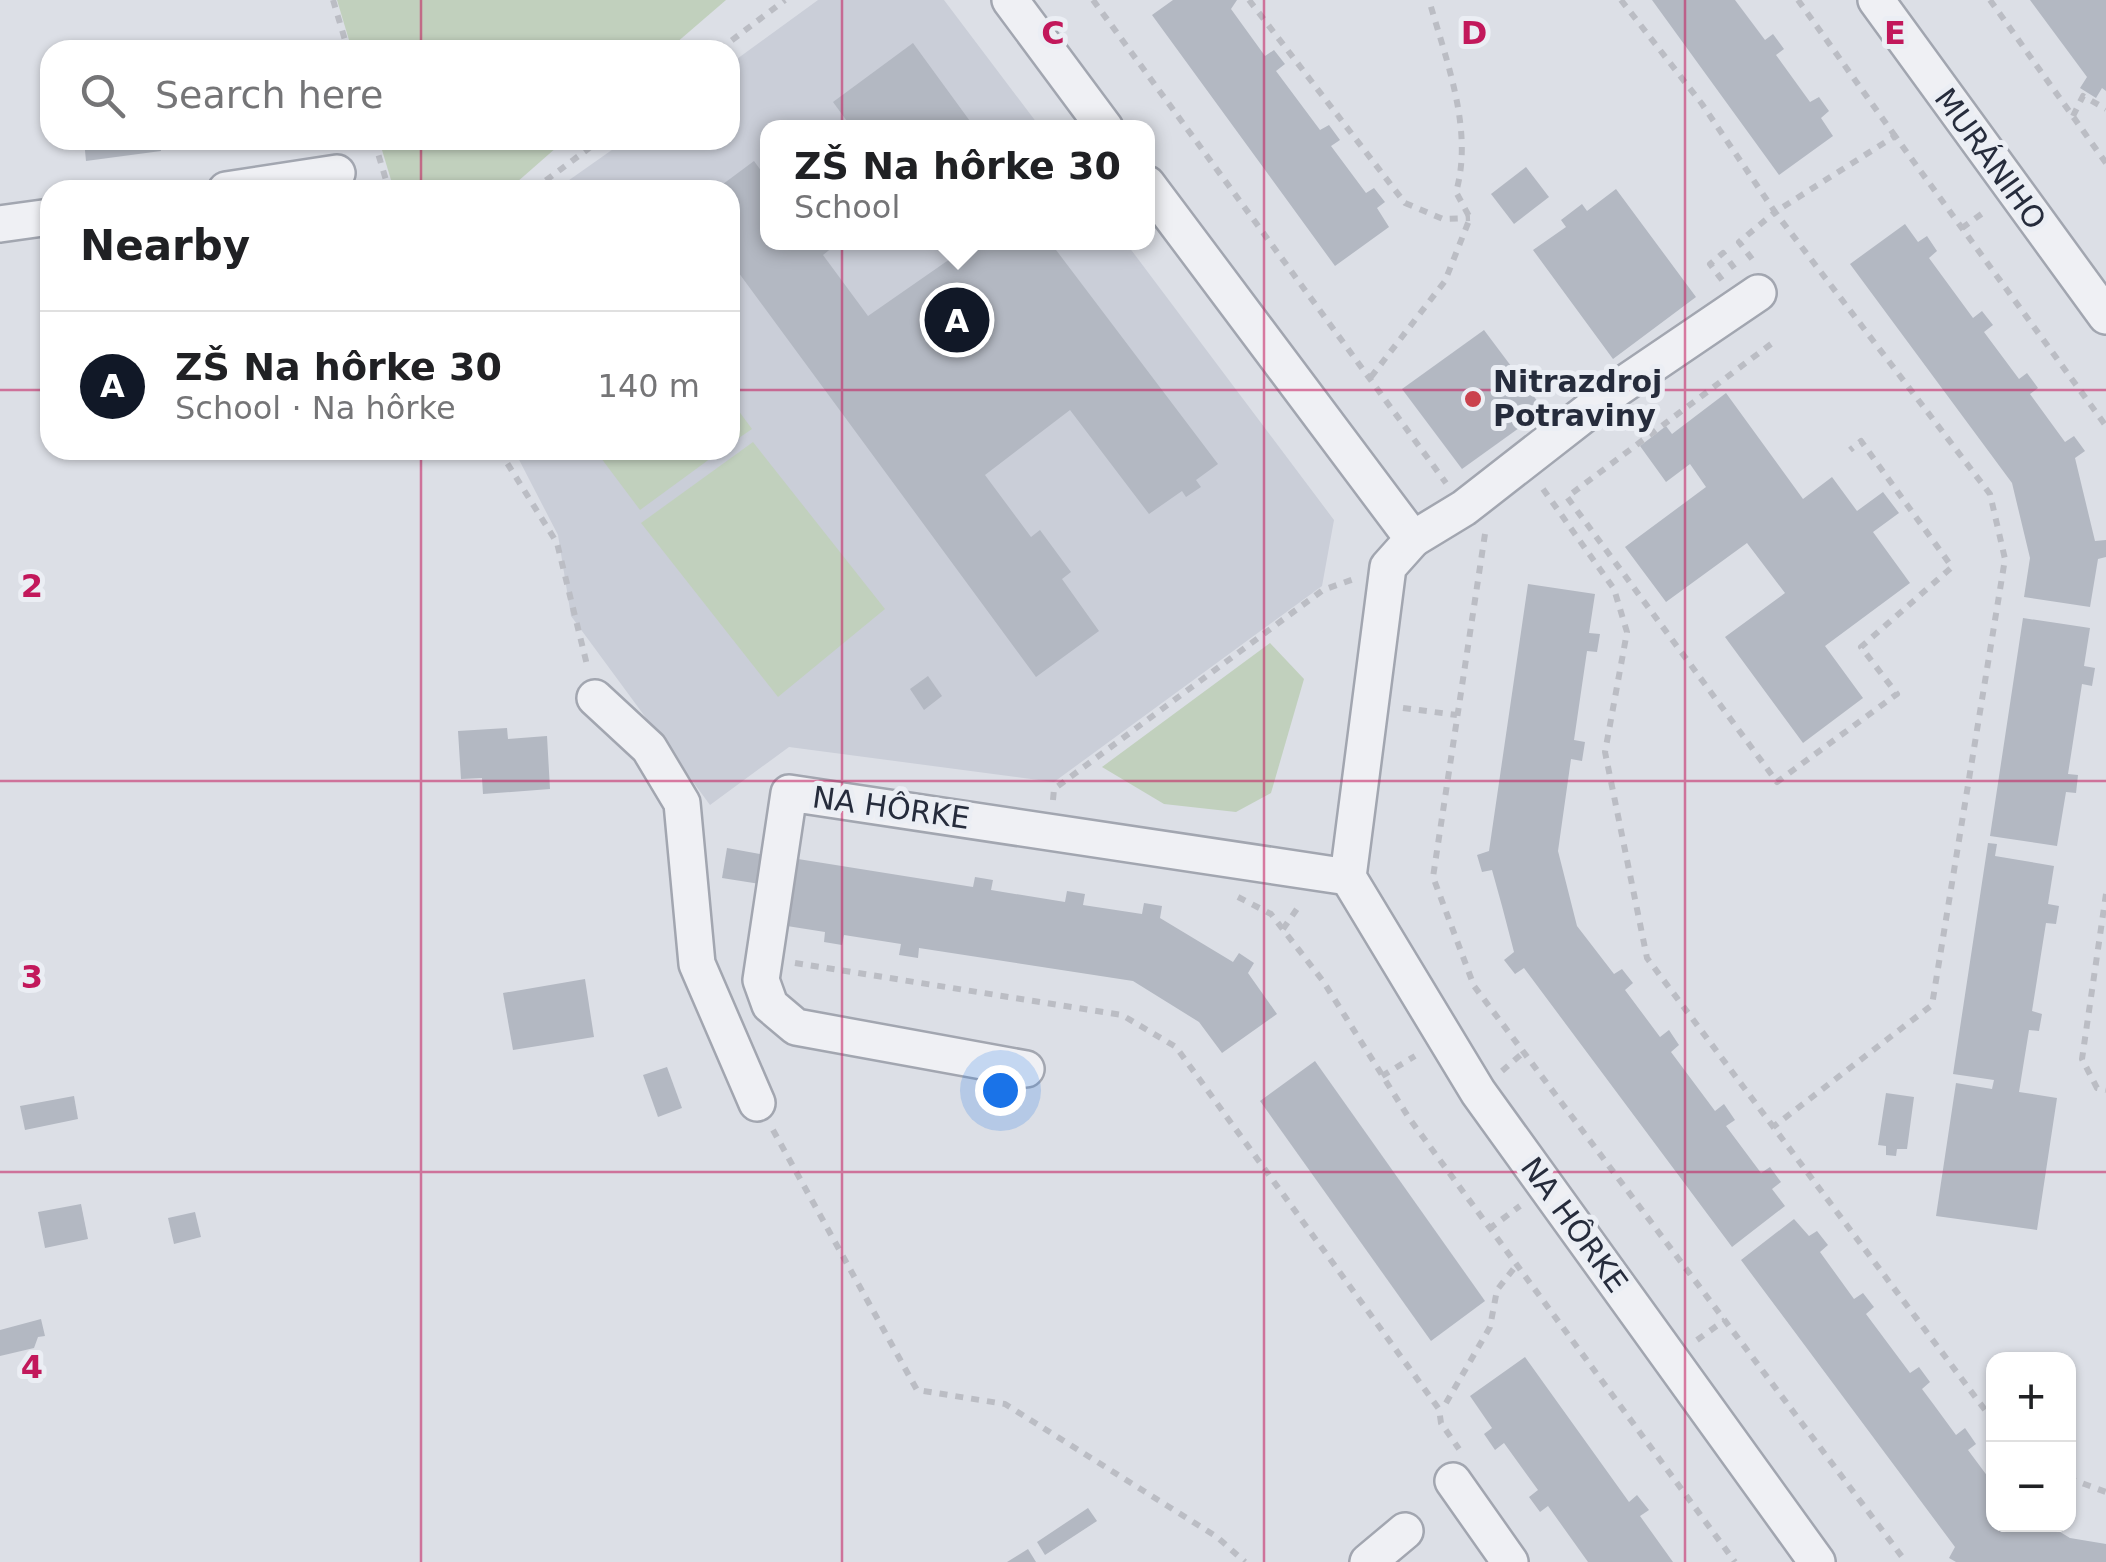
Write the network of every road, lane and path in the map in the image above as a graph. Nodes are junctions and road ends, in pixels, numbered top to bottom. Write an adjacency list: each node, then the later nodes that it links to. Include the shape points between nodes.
1 (334, 0): 11 (path)
2 (785, 0): 12 (path)
3 (1010, 0): 15 (street)
4 (1093, 0): 32 (path)
5 (1248, 0): 27 (path, via 1404,203 1442,219)
6 (1428, 0): 27 (path, via 1454,87 1463,167 1456,192)
7 (1621, 0): 25 (path)
8 (1798, 0): 16 (path)
9 (1876, 0): 30 (street, MURÁNIHO)
10 (1990, 0): 14 (path)
11 (345, 40)
12 (732, 40)
13 (2106, 109): 14 (path, via 2083,96)
14 (2073, 116): 19 (path)
15 (1099, 120)
16 (1895, 136): 25 (path); 33 (path)
17 (377, 150): 22 (path)
18 (587, 150): 23 (path)
19 (2106, 163)
20 (337, 173): 21 (street)
21 (291, 180)
22 (386, 180)
23 (547, 180)
24 (1155, 195): 38 (street)
25 (1775, 212): 29 (path, via 1739,242 1752,259 1737,271 1722,253 1710,264); 54 (path, via 1990,494 2005,558 1932,1005)
26 (40, 218): 28 (street)
27 (1470, 218): 32 (path, via 1445,281)
28 (0, 224)
29 (1750, 299): 37 (street, via 1618,388)
30 (2106, 316)
31 (1772, 344): 34 (path, via 1568,497 1777,782 1898,694 1861,647 1952,568 1861,441)
32 (1370, 378): 37 (path)
33 (2106, 426)
34 (1850, 450)
35 (505, 460): 41 (path, via 557,543)
36 (1539, 484): 54 (path, via 1614,589 1627,632 1606,752 1647,958)
37 (1464, 508): 38 (street)
38 (1413, 538): 40 (street)
39 (1480, 550): 43 (path)
40 (1388, 568): 42 (street); 44 (path, via 1323,590 1054,789)
41 (595, 698): 50 (street, via 649,748 682,803 697,964)
42 (1369, 704): 43 (path); 45 (street)
43 (1456, 715): 67 (path, via 1432,878 1474,986)
44 (1047, 831): 45 (street, NA HÔRKE); 49 (street, NA HÔRKE, via 789,793 760,980)
45 (1348, 878): 66 (street, NA HÔRKE, via 1478,1092)
46 (1222, 889): 55 (path, via 1271,914 1283,929)
47 (2106, 894): 52 (path, via 2082,1059 2097,1088)
48 (776, 960): 58 (path, via 1122,1016 1176,1047 1439,1409)
49 (770, 1005): 50 (street); 51 (street, via 796,1027)
50 (724, 1026): 53 (street)
51 (1026, 1069)
52 (2106, 1090)
53 (758, 1103): 62 (path, via 917,1390 1005,1404 1217,1537)
54 (1774, 1128): 57 (path)
55 (1515, 1267): 56 (path, via 1497,1290 1490,1327); 65 (path)
56 (1446, 1403)
57 (1986, 1411)
58 (1457, 1466): 64 (street)
59 (2076, 1481): 60 (path)
60 (2106, 1492)
61 (1405, 1531): 63 (street)
62 (1245, 1562)
63 (1368, 1562)
64 (1510, 1562)
65 (1735, 1562)
66 (1818, 1562)
67 (1906, 1562)

